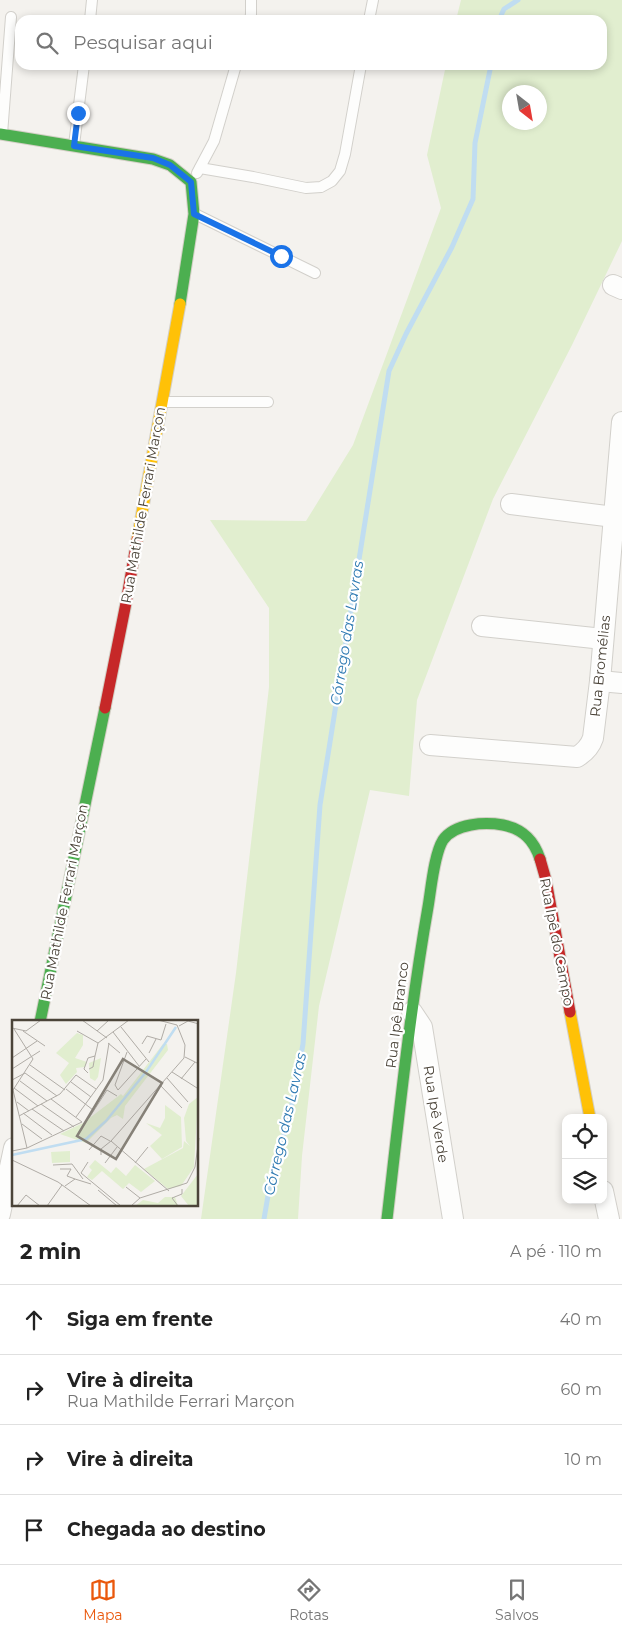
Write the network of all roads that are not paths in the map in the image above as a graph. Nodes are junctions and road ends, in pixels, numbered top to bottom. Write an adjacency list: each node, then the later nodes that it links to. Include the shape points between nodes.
1 (92, 0): 4 (lane)
2 (251, 0): 5 (lane)
3 (373, 0): 6 (lane)
4 (90, 15)
5 (251, 15)
6 (370, 15)
7 (11, 17): 11 (lane)
8 (83, 70): 12 (lane)
9 (235, 70): 13 (lane, via 214,142)
10 (360, 70): 13 (lane, via 345,154 340,171 332,181 306,188)
11 (1, 135): 12 (street)
12 (74, 146): 14 (street, via 153,158 170,165)
13 (200, 168): 14 (lane)
14 (191, 182): 15 (street, Rua Mathilde Ferrari Marçon)
15 (194, 214): 16 (lane); 17 (street, Rua Mathilde Ferrari Marçon)
16 (315, 273)
17 (161, 402): 18 (lane); 29 (street, Rua Mathilde Ferrari Marçon, via 126,603)
18 (268, 402)
19 (622, 422): 21 (street, Rua Bromélias)
20 (510, 504): 21 (street)
21 (614, 517): 23 (street, Rua Bromélias)
22 (482, 626): 23 (street)
23 (603, 639): 24 (street, Rua Bromélias)
24 (600, 681): 25 (street); 26 (street, Rua Bromélias, via 593,738 585,752 577,757)
25 (622, 683)
26 (430, 745)
27 (463, 826): 28 (street, Rua Ipê Branco, via 443,841 439,855); 30 (street, Rua Ipê do Campo, via 509,826 533,841 546,880)
28 (412, 1012): 35 (street, Rua Ipê Branco); 36 (street, Rua Ipê Verde, via 422,1026)
29 (40, 1020)
30 (589, 1114)
31 (12, 1154): 32 (street)
32 (4, 1177): 34 (street)
33 (605, 1204): 37 (street)
34 (0, 1214)
35 (387, 1219)
36 (453, 1219)
37 (608, 1219)

